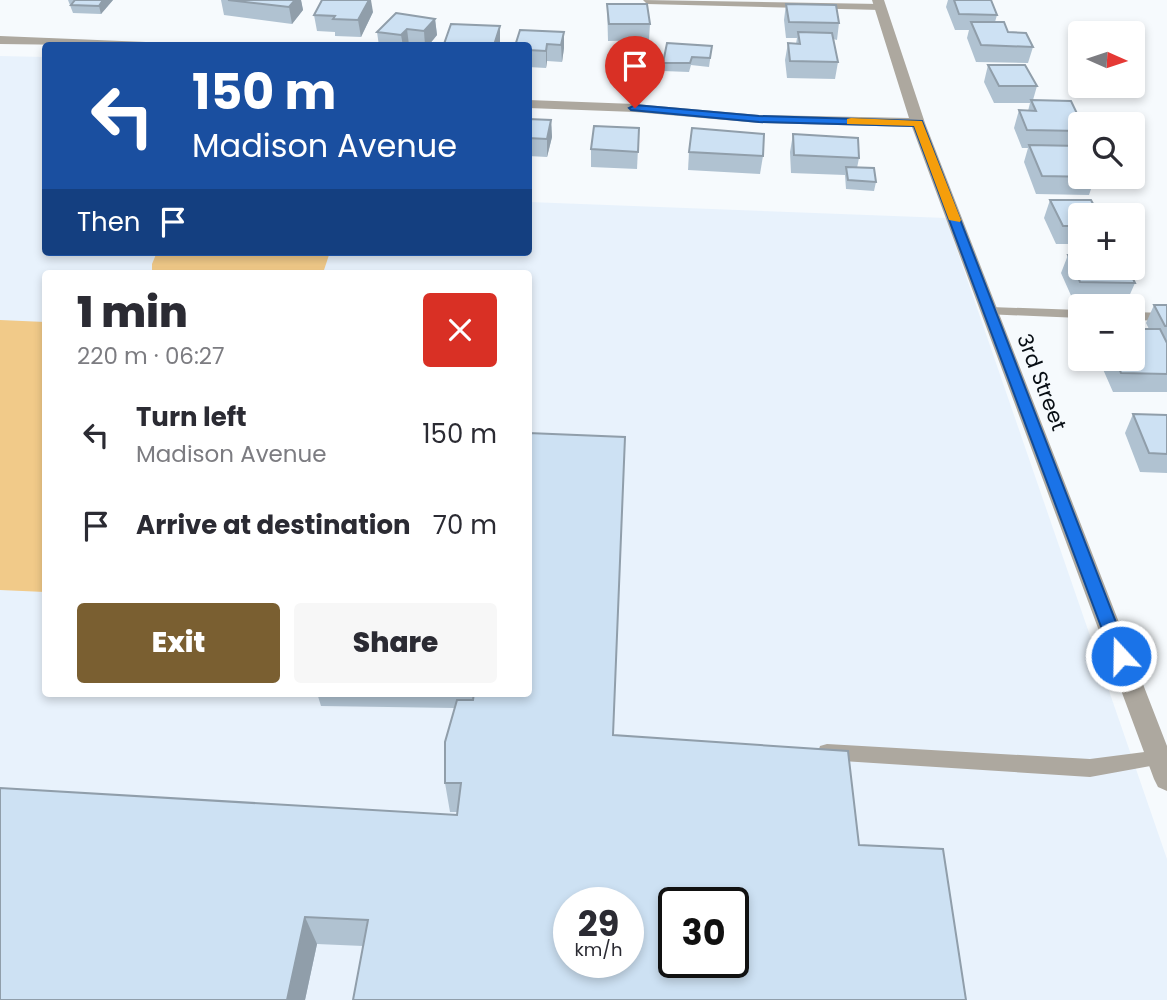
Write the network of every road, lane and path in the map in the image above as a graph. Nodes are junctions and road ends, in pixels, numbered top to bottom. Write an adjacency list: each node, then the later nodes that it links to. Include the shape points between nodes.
1 (647, 1): 2 (lane)
2 (879, 3): 6 (street, 3rd Street)
3 (0, 40): 4 (street)
4 (49, 42)
5 (532, 104): 6 (street, via 759,119)
6 (918, 123): 7 (street, 3rd Street)
7 (990, 311): 8 (lane); 12 (street, 3rd Street)
8 (1068, 314)
9 (1145, 316): 10 (lane)
10 (1167, 317)
11 (811, 751): 12 (lane, via 1090,768)
12 (1160, 758): 13 (street, 3rd Street)
13 (1167, 779)

